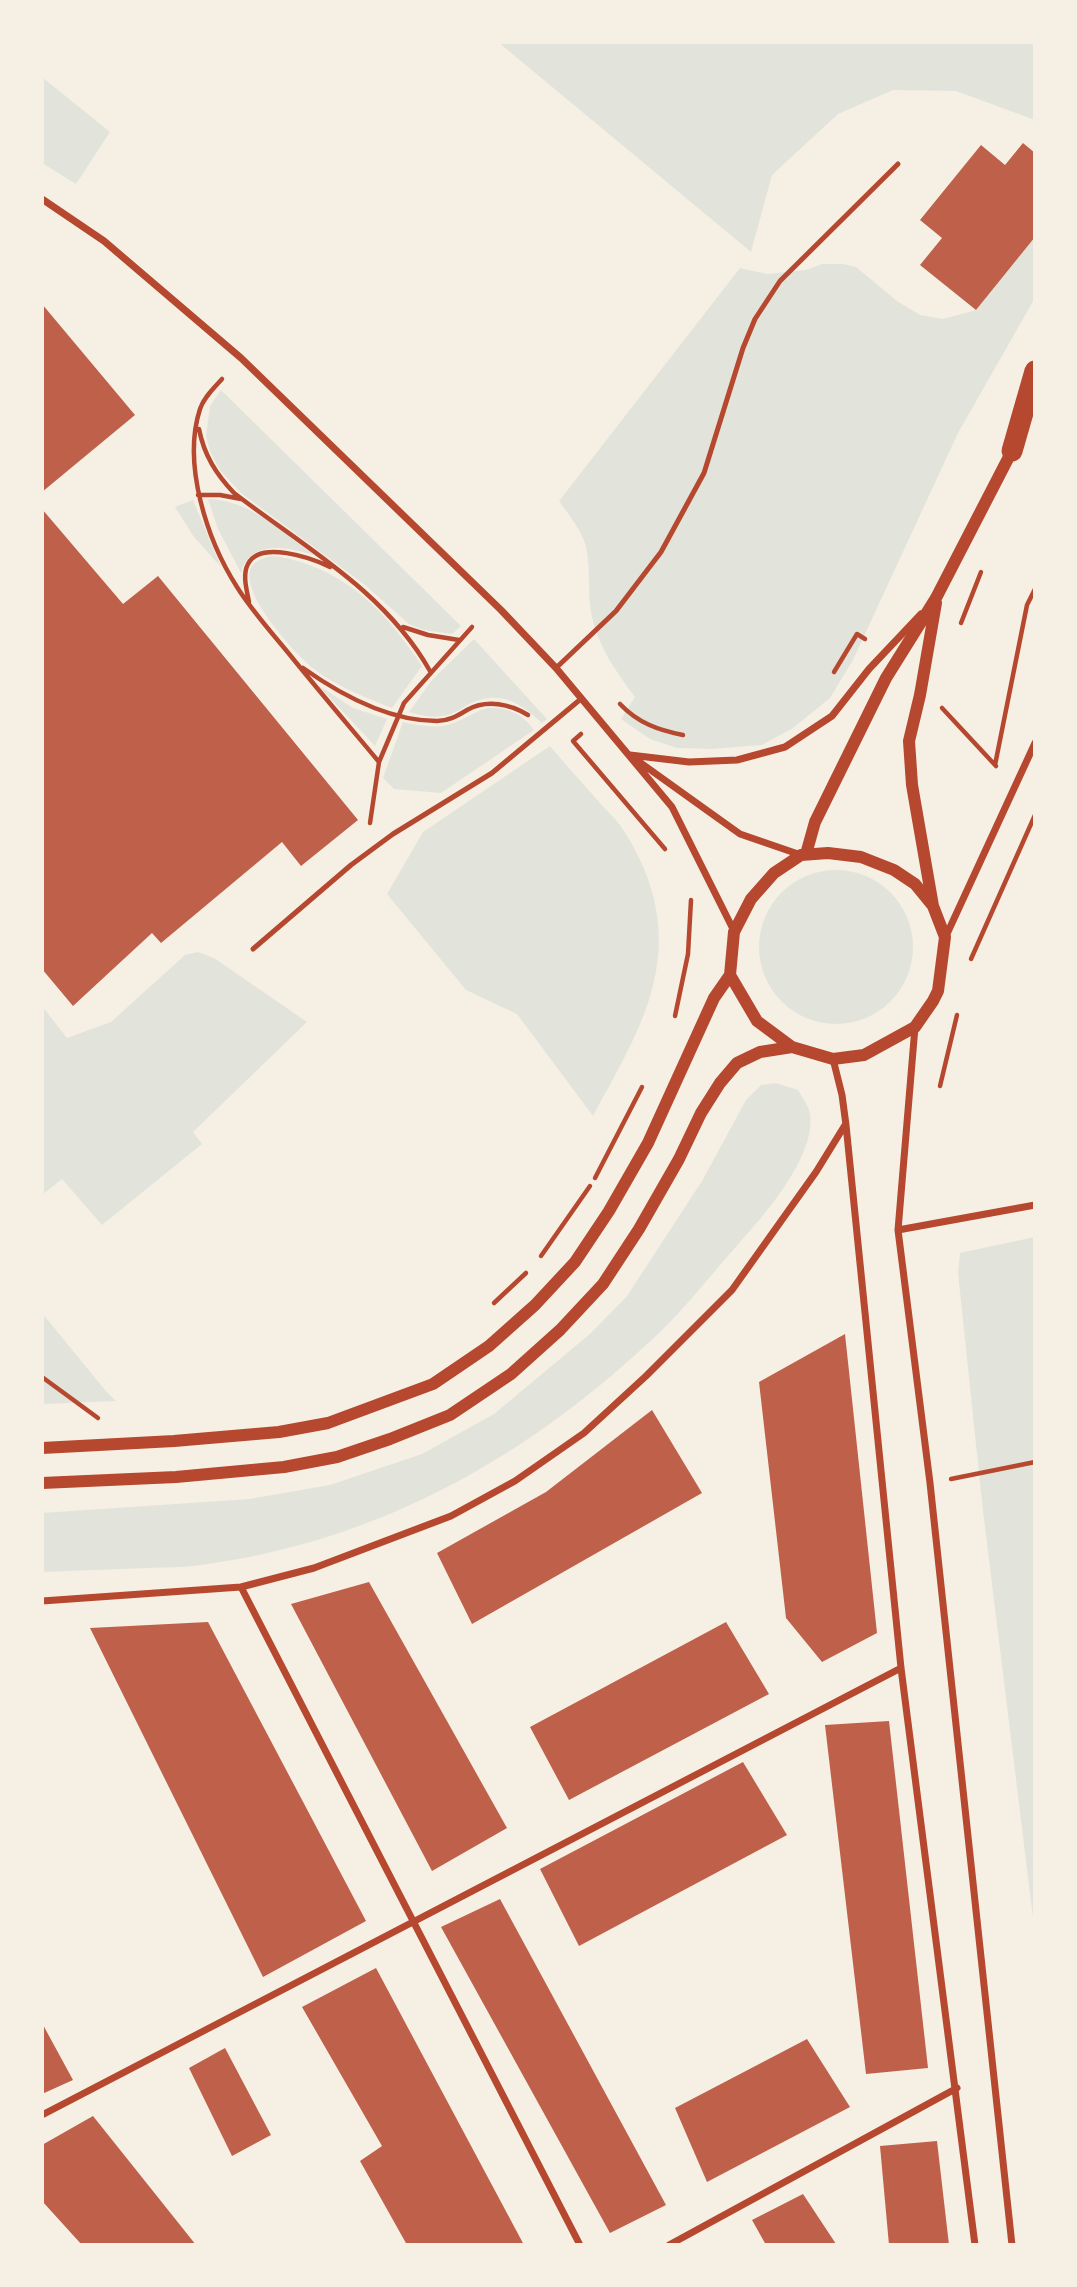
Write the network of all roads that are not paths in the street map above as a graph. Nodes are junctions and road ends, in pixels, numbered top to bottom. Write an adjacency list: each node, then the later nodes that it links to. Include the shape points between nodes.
1 (898, 164): 7 (lane, via 780,281 755,319 704,473 661,552 616,611)
2 (42, 199): 7 (street, via 104,241 241,358)
3 (1035, 371): 5 (highway)
4 (1035, 406): 5 (street)
5 (1012, 451): 6 (street)
6 (936, 598): 10 (street, via 832,716 785,747 737,760); 11 (street, via 886,678); 12 (street, via 909,741)
7 (556, 668): 8 (street)
8 (582, 698): 10 (street); 15 (lane, via 492,773 365,855)
9 (1035, 743): 14 (street)
10 (629, 754): 11 (street, via 740,834); 13 (street, via 672,807)
11 (803, 855): 12 (street, via 860,857 894,870 915,884); 13 (street, via 774,873 751,899)
12 (933, 906): 14 (street)
13 (734, 932): 16 (street)
14 (945, 937): 17 (street, via 938,991)
15 (253, 949)
16 (730, 975): 18 (street, via 757,1021); 23 (street, via 714,998 648,1143 602,1221 575,1262 536,1305 489,1346 433,1384 328,1423 279,1432)
17 (915, 1027): 19 (street, via 864,1055); 22 (street)
18 (792, 1047): 19 (street); 24 (street, via 760,1052 737,1063 701,1113 659,1194 603,1284 511,1374 450,1415 337,1457 284,1466)
19 (833, 1059): 20 (street)
20 (846, 1125): 25 (street, via 732,1290 584,1433 515,1481 451,1516 314,1568); 27 (street)
21 (1035, 1205): 22 (street)
22 (898, 1230): 34 (street, via 930,1483)
23 (42, 1448)
24 (42, 1483)
25 (241, 1587): 26 (street); 28 (street)
26 (42, 1601)
27 (901, 1668): 28 (street); 29 (street)
28 (413, 1923): 30 (street); 31 (street)
29 (957, 2088): 32 (street); 33 (street)
30 (42, 2115)
31 (580, 2245)
32 (668, 2245)
33 (975, 2245)
34 (1012, 2245)

